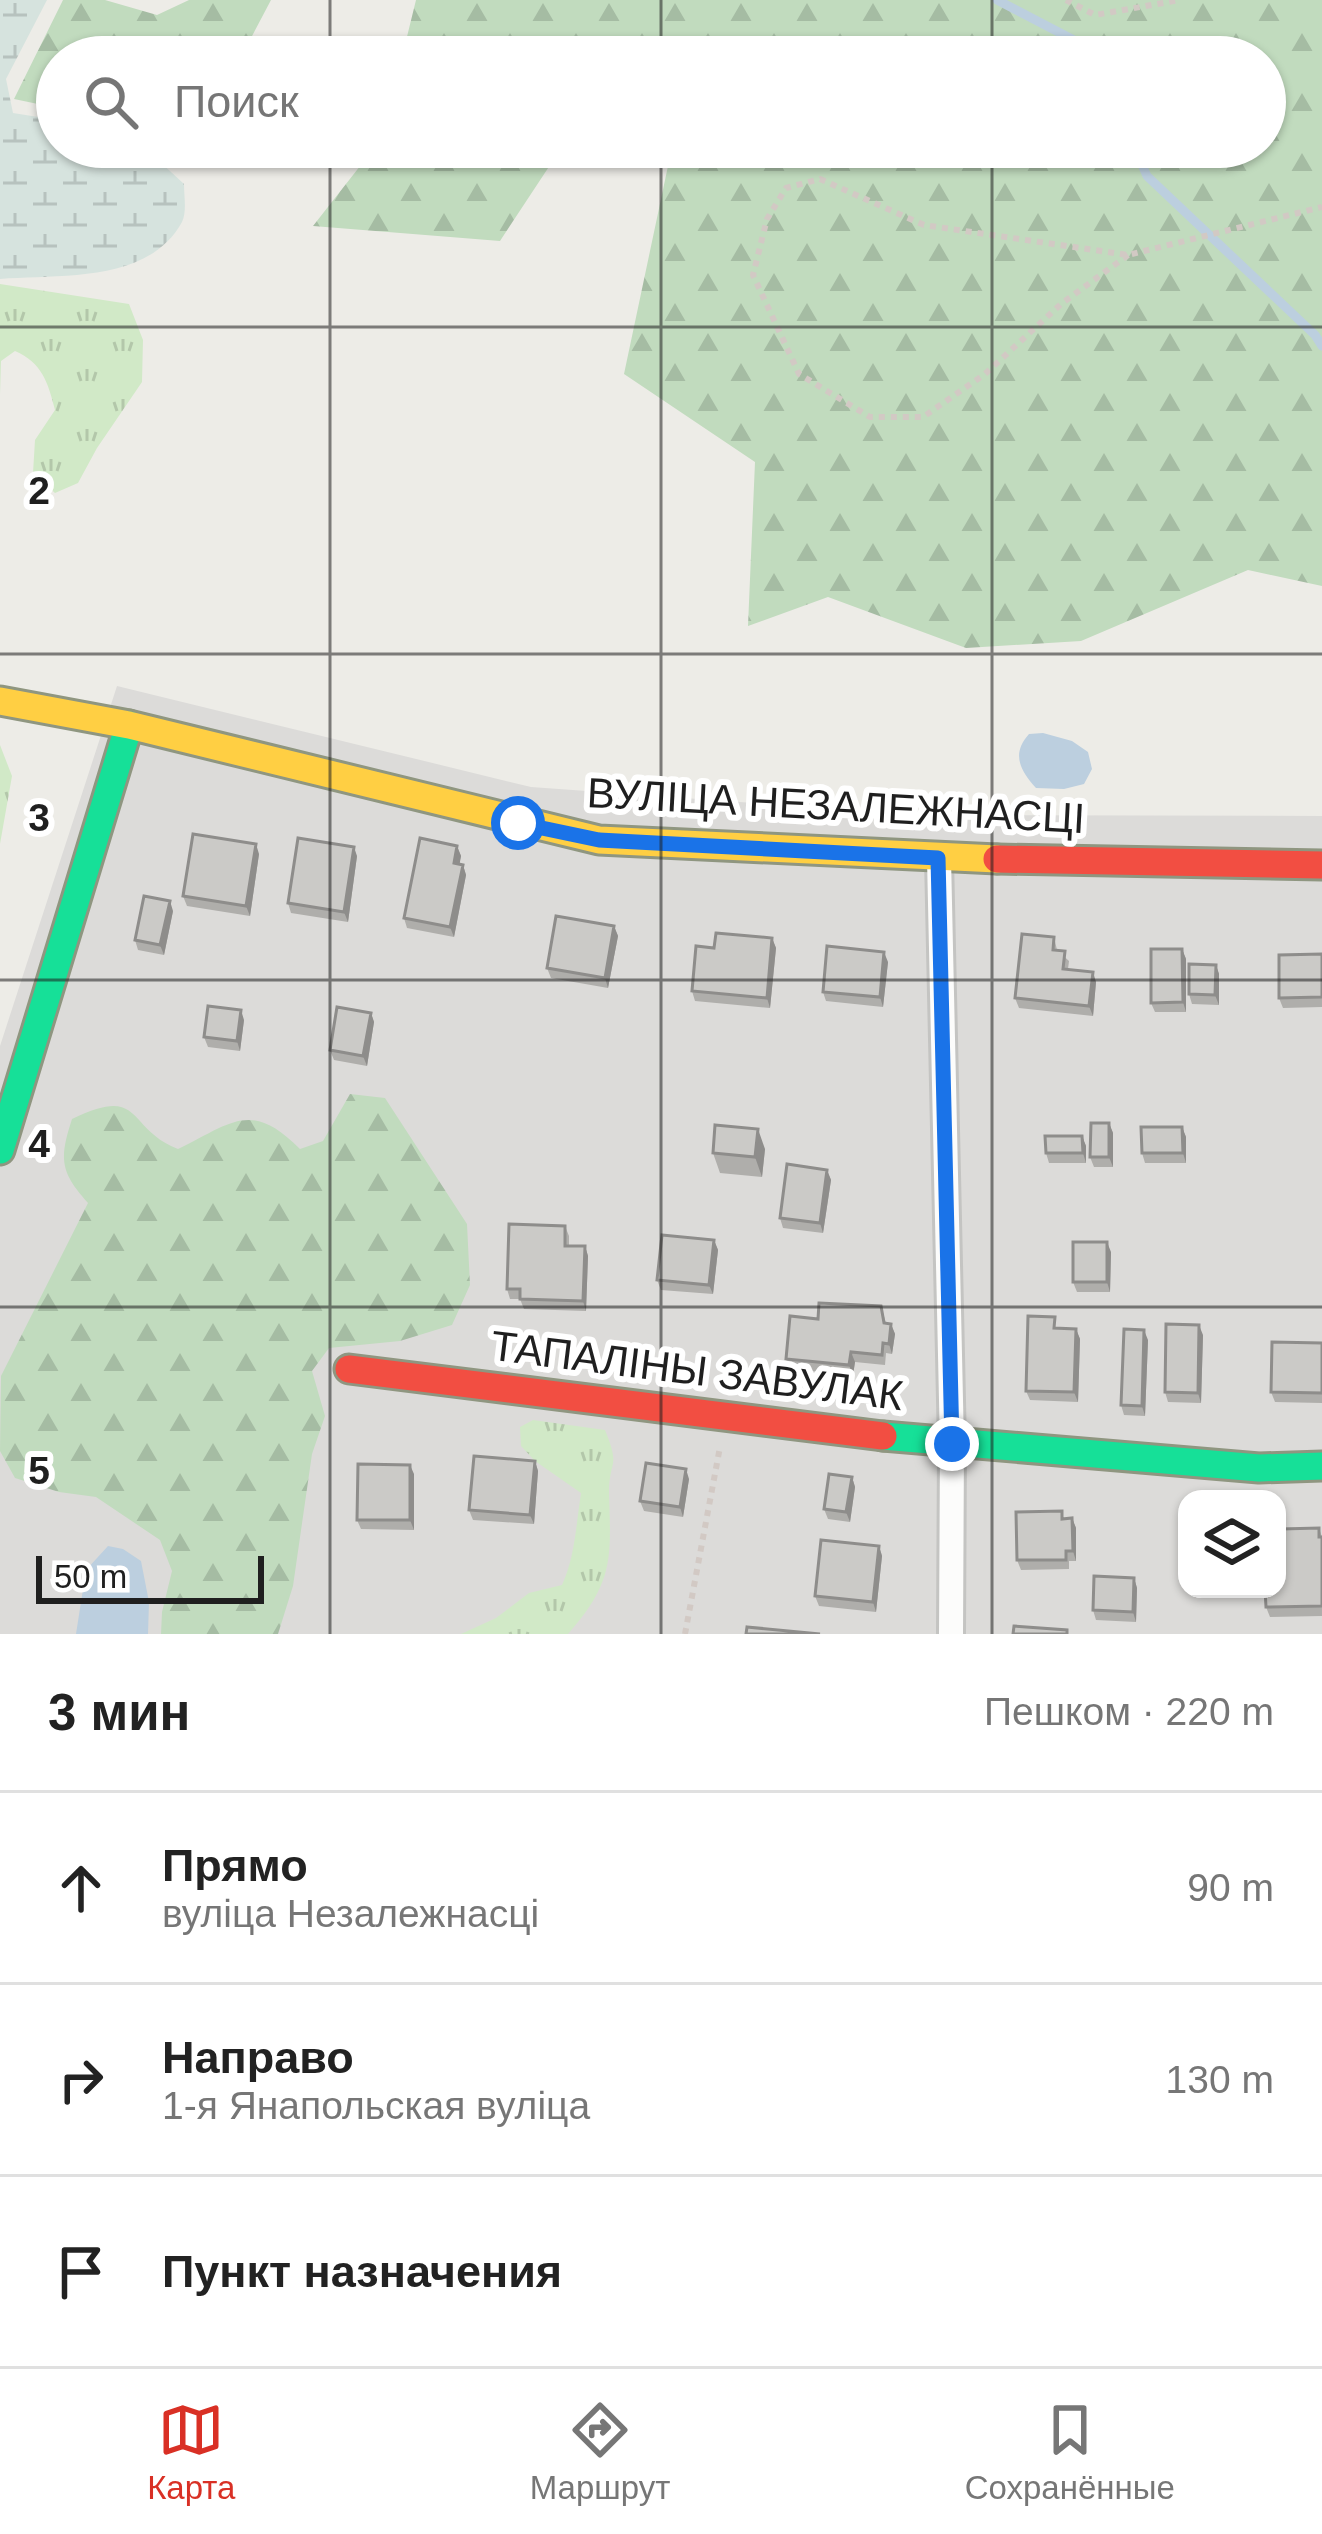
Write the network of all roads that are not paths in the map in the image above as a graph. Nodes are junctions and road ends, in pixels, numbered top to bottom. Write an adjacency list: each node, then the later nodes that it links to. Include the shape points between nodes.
1 (0, 701): 2 (street, ВУЛІЦА НЕЗАЛЕЖНАСЦІ)
2 (130, 725): 3 (street, ВУЛІЦА НЕЗАЛЕЖНАСЦІ, via 599,840); 5 (street)
3 (938, 858): 4 (street, ВУЛІЦА НЕЗАЛЕЖНАСЦІ); 7 (street)
4 (1322, 866)
5 (0, 1150)
6 (349, 1369): 7 (street, ТАПАЛІНЫ ЗАВУЛАК)
7 (952, 1444): 8 (street, ТАПАЛІНЫ ЗАВУЛАК); 9 (street)
8 (1322, 1466)
9 (951, 1634)

